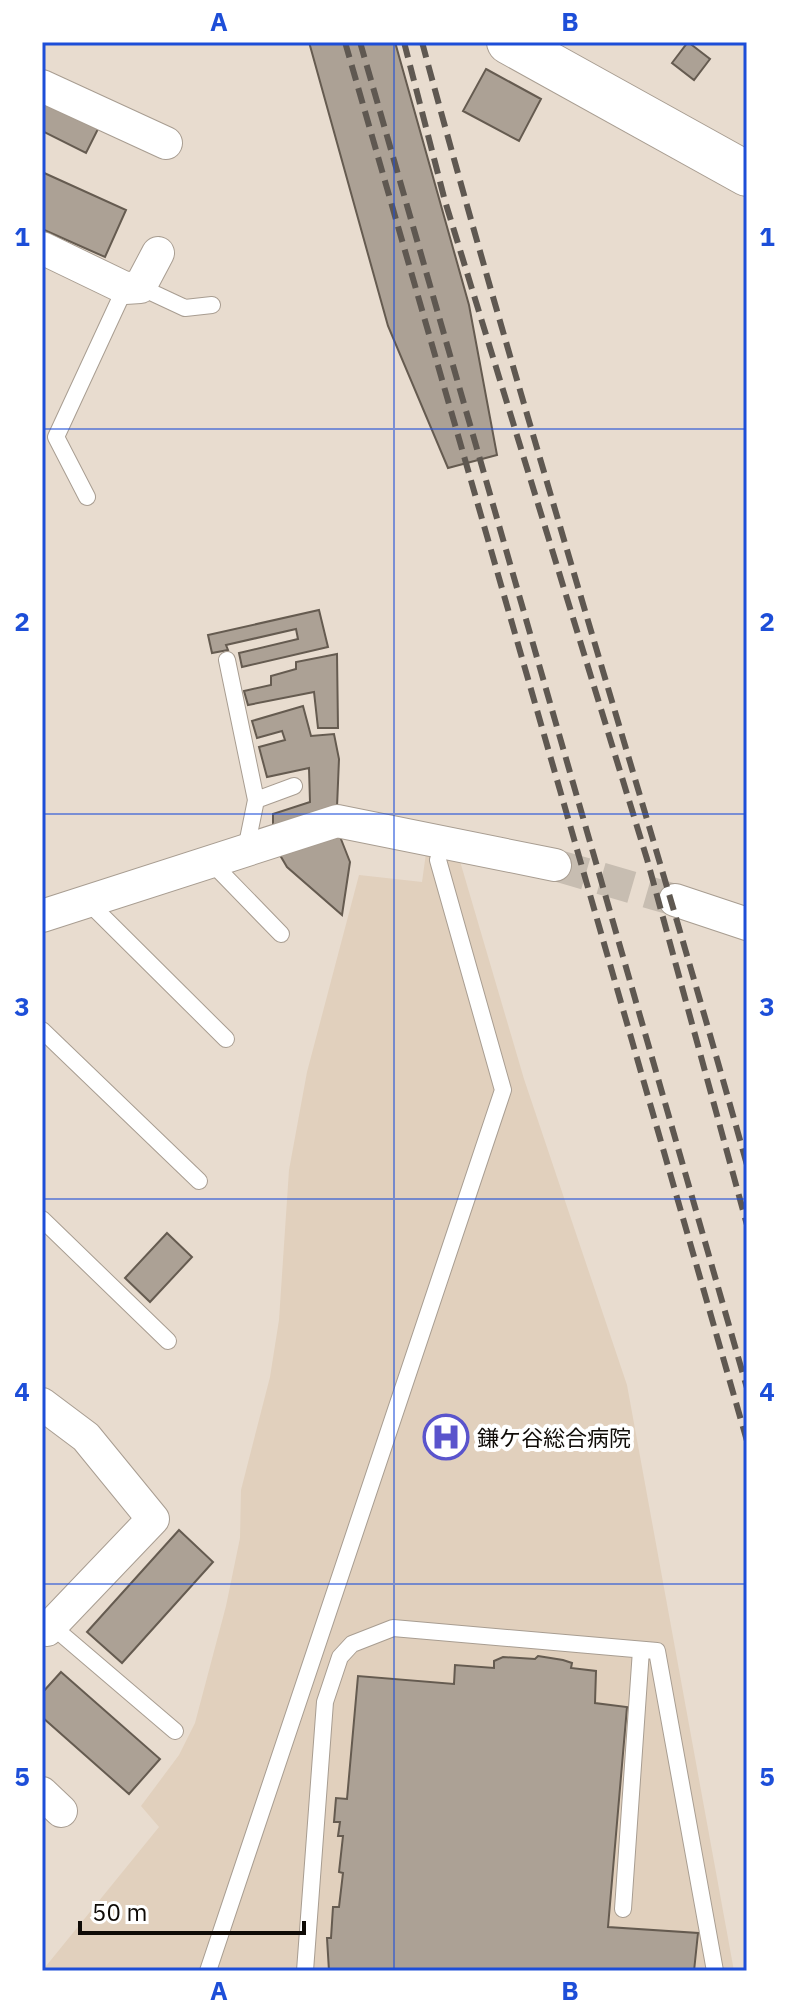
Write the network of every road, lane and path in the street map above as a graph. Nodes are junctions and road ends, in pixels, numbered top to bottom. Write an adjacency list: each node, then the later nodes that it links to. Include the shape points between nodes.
1 (509, 42): 4 (street)
2 (42, 86): 3 (street)
3 (166, 143)
4 (747, 174)
5 (42, 248): 7 (street)
6 (158, 253): 7 (street)
7 (133, 288): 8 (lane, via 185,308); 9 (lane, via 56,437)
8 (212, 305)
9 (87, 497)
10 (227, 660): 12 (lane)
11 (294, 786): 12 (lane)
12 (256, 800): 13 (lane)
13 (246, 849): 15 (street); 16 (street, via 337,821)
14 (438, 860): 29 (lane, via 503,1090)
15 (210, 861): 17 (street); 21 (lane)
16 (555, 865)
17 (86, 900): 19 (street); 23 (lane)
18 (675, 900): 20 (street)
19 (42, 916)
20 (747, 924)
21 (281, 934)
22 (42, 1030): 24 (lane)
23 (226, 1039)
24 (199, 1181)
25 (42, 1219): 26 (lane)
26 (168, 1341)
27 (42, 1404): 28 (street, via 86,1437 153,1519)
28 (47, 1626): 32 (lane)
29 (315, 1648): 31 (lane); 34 (lane)
30 (641, 1650): 31 (lane, via 393,1628 364,1637); 33 (lane); 36 (lane, via 657,1651)
31 (340, 1657): 35 (lane, via 325,1702)
32 (175, 1731)
33 (623, 1909)
34 (208, 1971)
35 (305, 1971)
36 (715, 1971)

